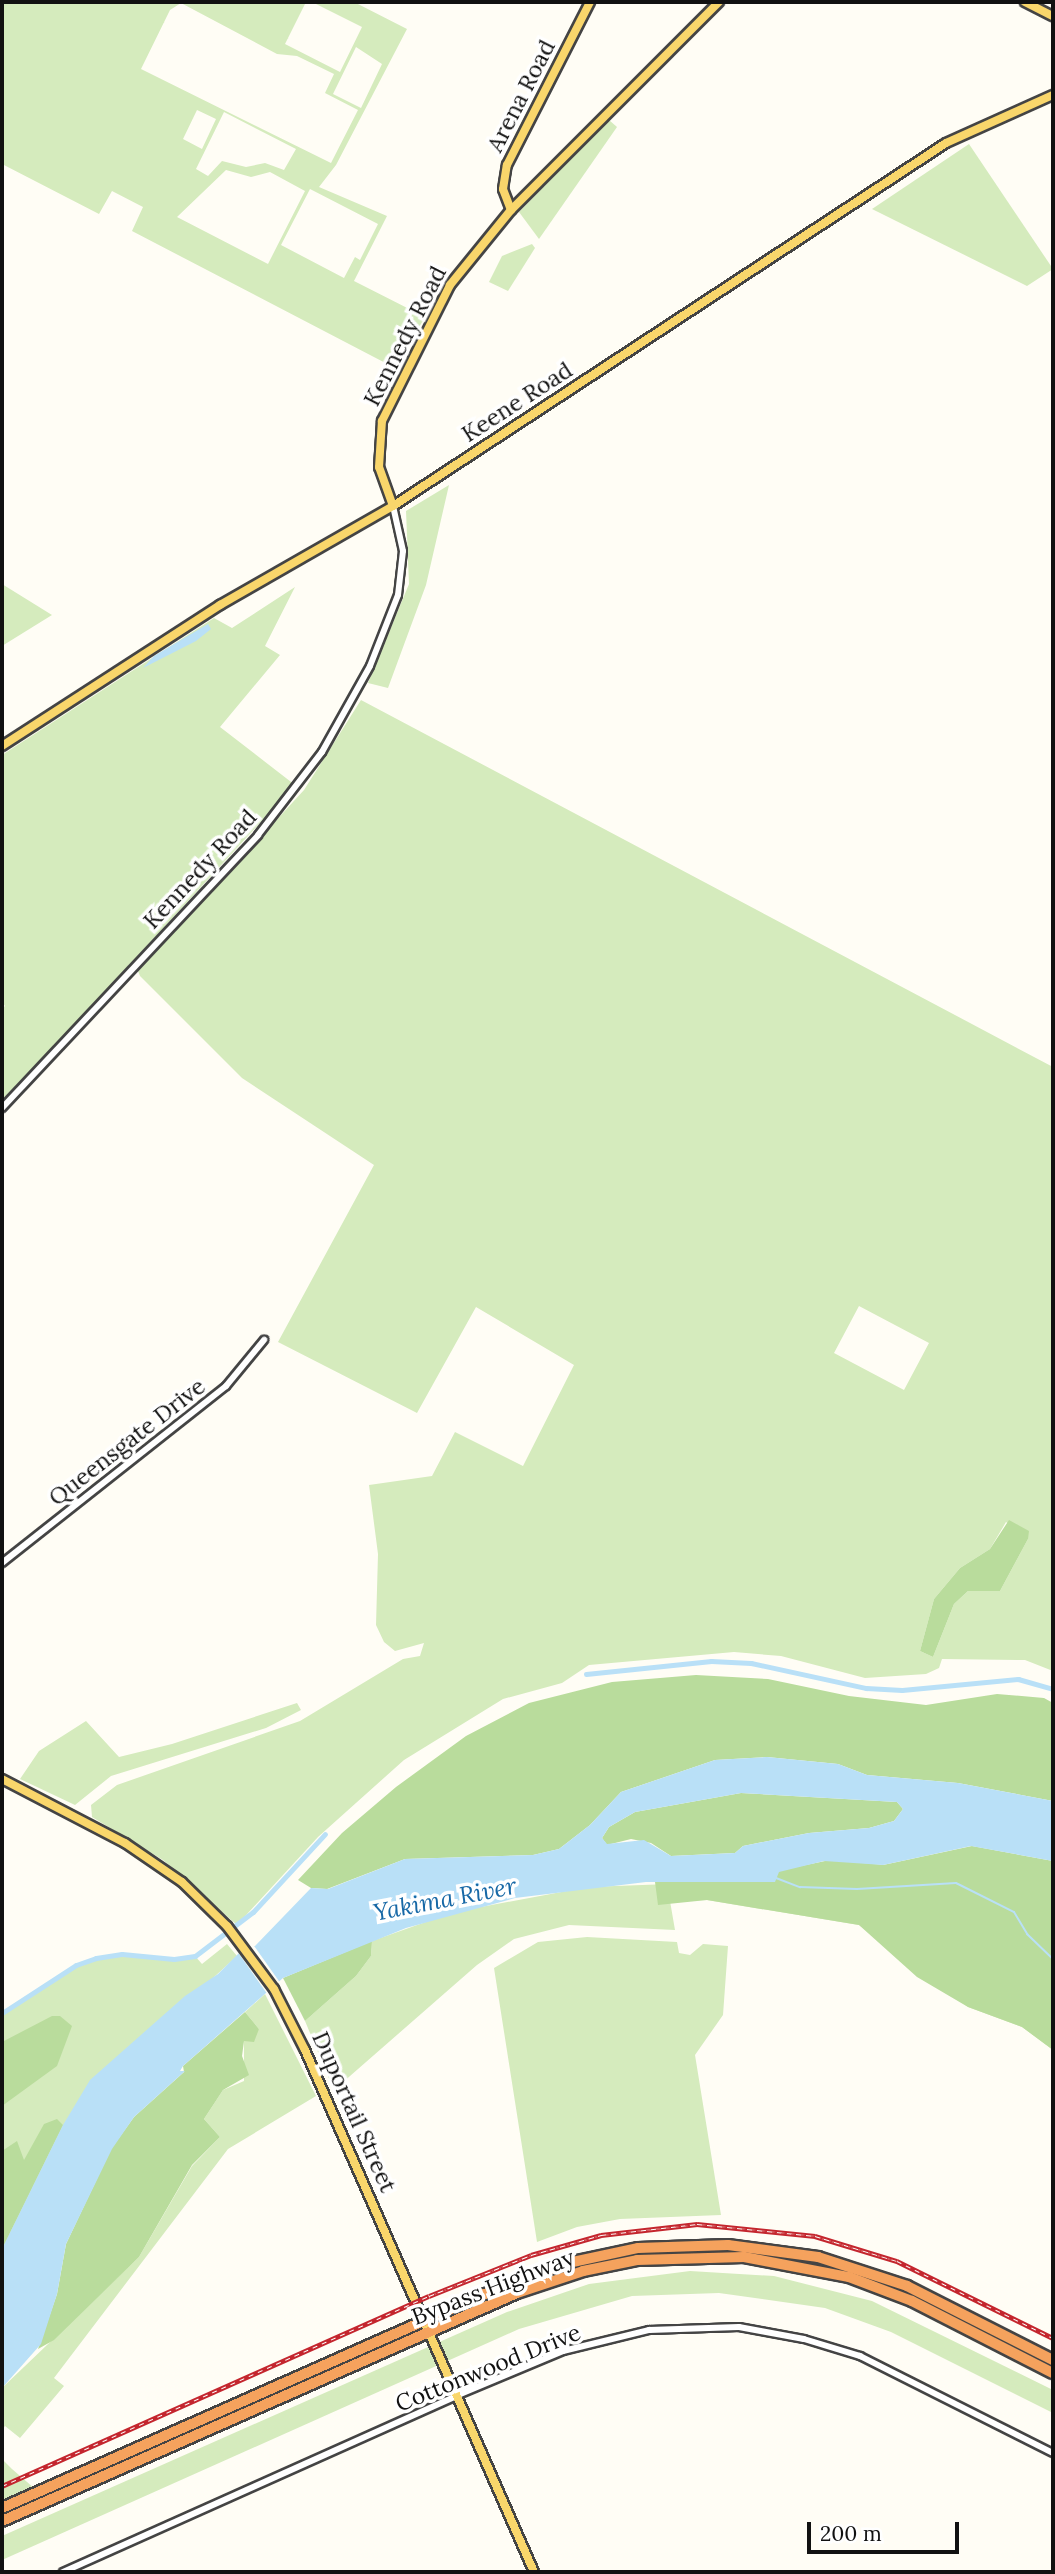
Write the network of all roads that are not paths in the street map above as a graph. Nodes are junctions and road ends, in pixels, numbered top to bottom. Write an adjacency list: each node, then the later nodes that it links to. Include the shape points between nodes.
1 (590, 2): 6 (main road, Arena Road, via 507,165 503,189)
2 (719, 2): 6 (main road, Kennedy Road)
3 (1025, 2): 4 (main road)
4 (1053, 16)
5 (1053, 95): 7 (main road, Keene Road, via 946,142)
6 (511, 210): 7 (main road, Kennedy Road, via 450,285 387,404 378,455 381,478)
7 (393, 506): 8 (main road, Keene Road, via 209,611); 9 (street, Kennedy Road, via 403,551 398,594 370,666 326,746 258,835)
8 (2, 746)
9 (2, 1108)
10 (264, 1340): 11 (street, Queensgate Drive, via 226,1386)
11 (2, 1563)
12 (2, 1779): 13 (main road, Duportail Street, via 149,1857 218,1917 274,1989)
13 (424, 2320): 14 (main road, Duportail Street); 15 (highway, Bypass Highway, via 536,2273 580,2260 639,2248 728,2245 808,2255 875,2274); 19 (highway, Bypass Highway)
14 (429, 2331): 16 (highway, Bypass Highway, via 517,2292 583,2271 664,2258 744,2257 870,2284); 17 (main road, Duportail Street); 20 (highway, Bypass Highway)
15 (1053, 2360)
16 (1053, 2373)
17 (458, 2395): 18 (street, Cottonwood Drive, via 563,2351 626,2334 739,2327 860,2356); 21 (street, Cottonwood Drive); 22 (main road, Duportail Street)
18 (1053, 2453)
19 (2, 2508)
20 (2, 2521)
21 (64, 2572)
22 (534, 2572)

